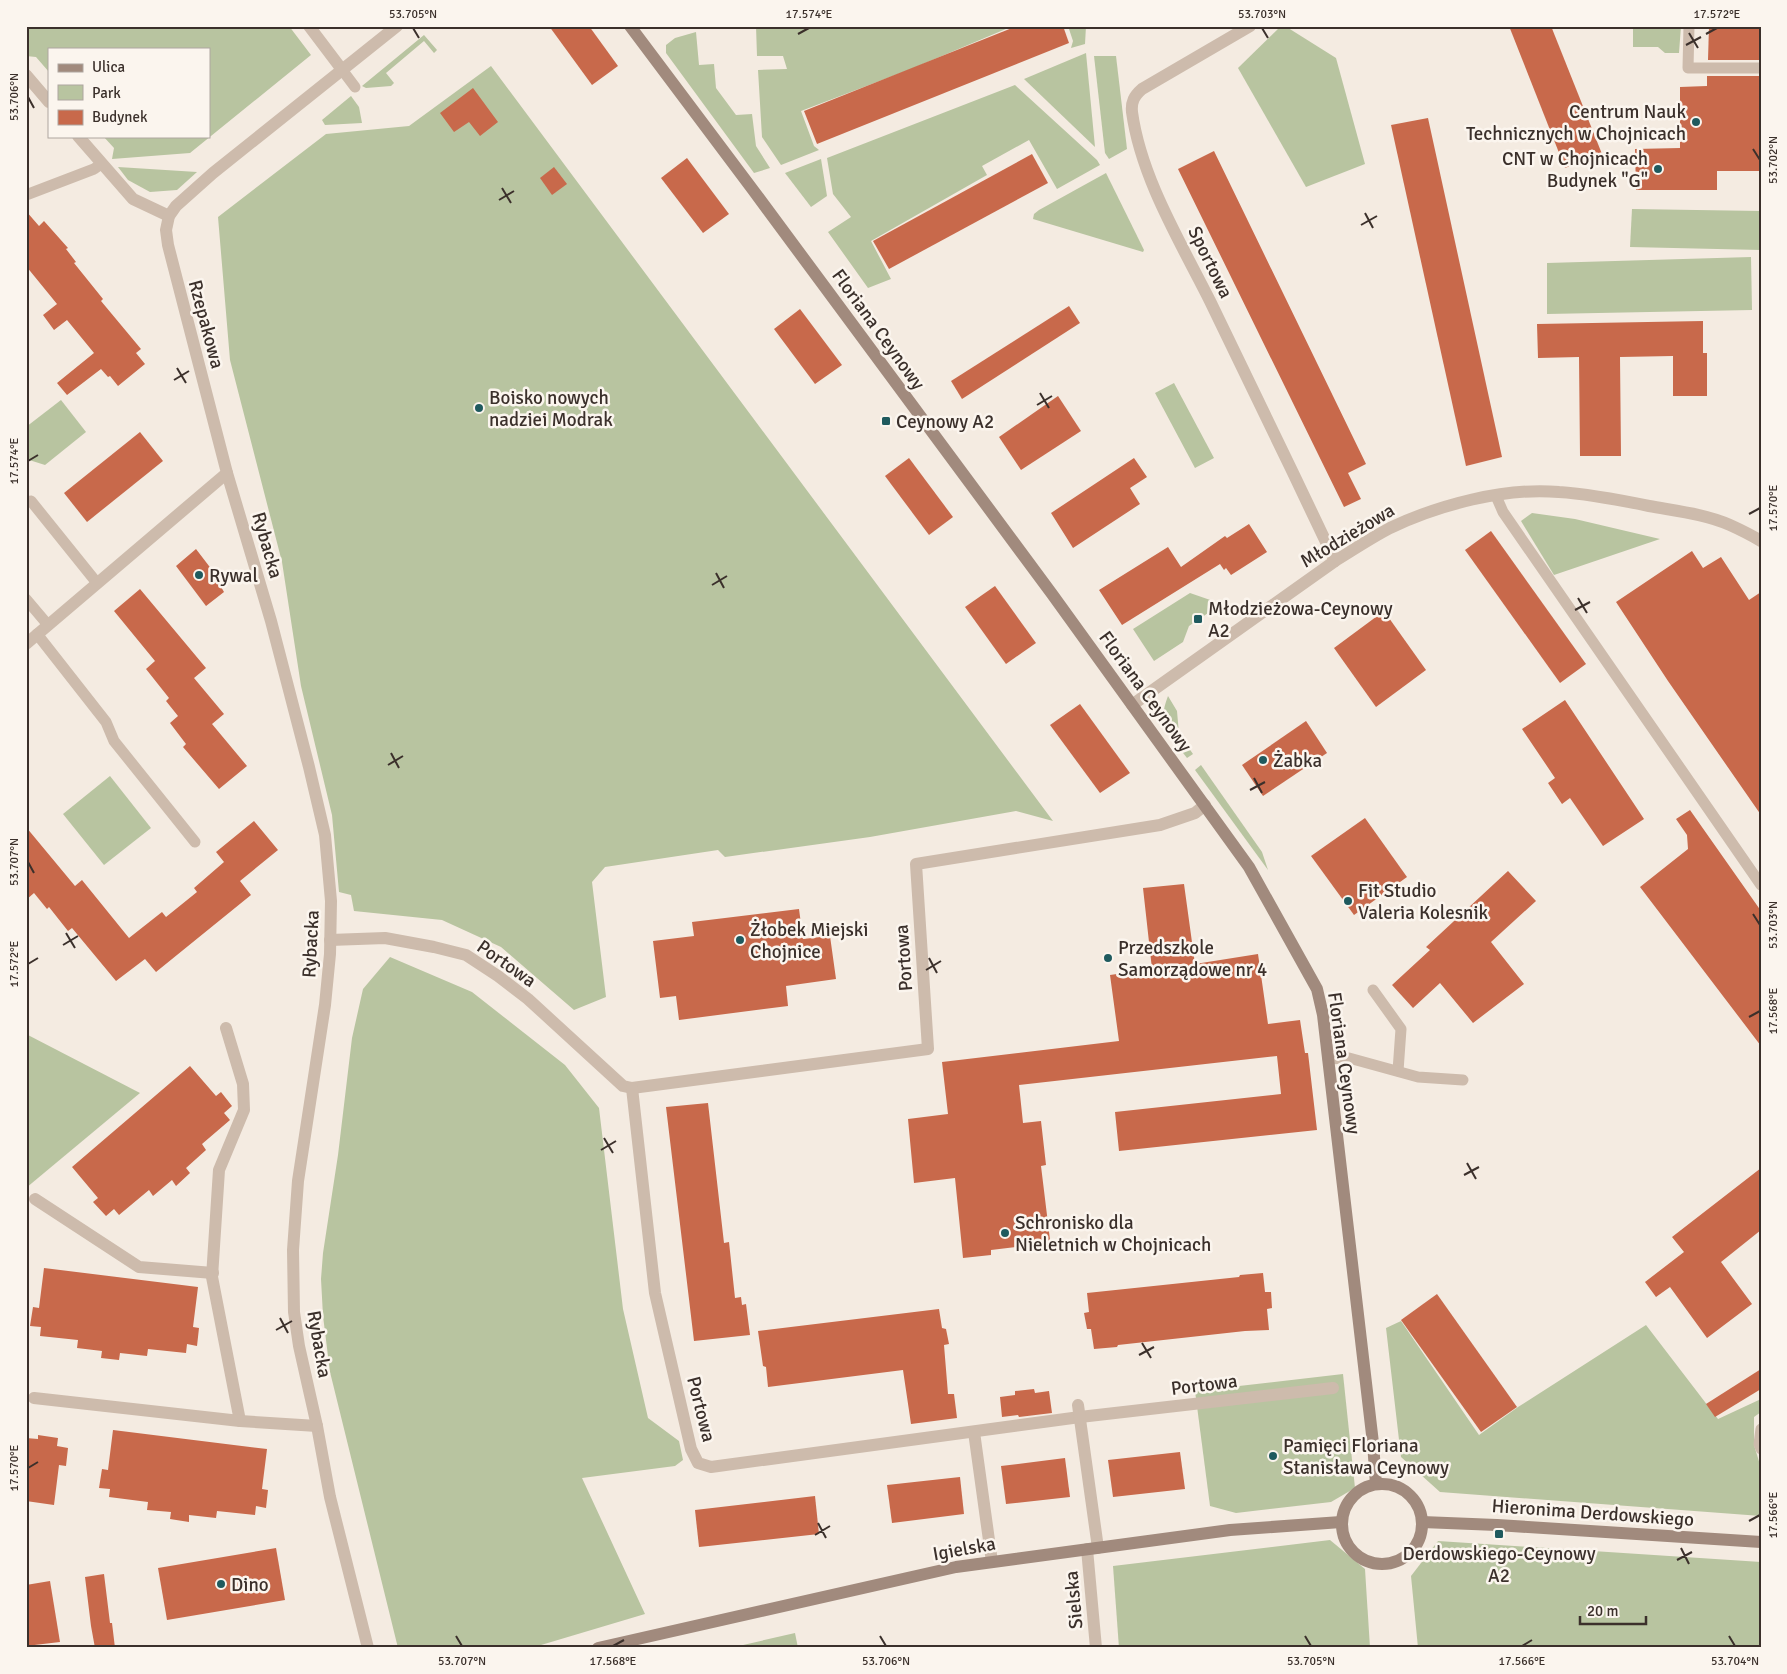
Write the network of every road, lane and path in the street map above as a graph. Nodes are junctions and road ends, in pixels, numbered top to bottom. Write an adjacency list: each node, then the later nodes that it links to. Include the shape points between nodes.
1 (309, 26): 7 (street)
2 (397, 26): 7 (street)
3 (630, 26): 25 (street, Floriana Ceynowy)
4 (1250, 26): 19 (street, Sportowa, via 1142,89 1135,95 1132,111 1159,198)
5 (1689, 26): 6 (lane, via 1688,68)
6 (1761, 68)
7 (343, 71): 9 (lane); 14 (street, via 213,173 176,206)
8 (26, 75): 10 (street)
9 (355, 86)
10 (48, 101)
11 (80, 138): 12 (street)
12 (101, 164): 13 (lane); 14 (street, via 134,199)
13 (26, 195)
14 (170, 216): 15 (street, Rzepakowa, via 166,230 168,245)
15 (227, 473): 20 (street); 29 (street, Rybacka, via 271,621 325,835 331,901)
16 (1496, 496): 18 (street, Młodzieżowa, via 1558,492 1642,504 1729,524); 19 (street, Młodzieżowa, via 1414,517); 28 (lane, via 1503,512)
17 (31, 501): 20 (lane)
18 (1761, 541)
19 (1335, 561): 25 (street, Młodzieżowa)
20 (97, 583): 22 (street)
21 (26, 599): 22 (lane)
22 (48, 625): 23 (street)
23 (37, 634): 24 (street); 27 (lane, via 106,722 114,741)
24 (26, 644)
25 (1132, 705): 26 (street, Floriana Ceynowy)
26 (1205, 805): 32 (street, Floriana Ceynowy, via 1249,867 1317,989); 35 (street, Portowa, via 1194,813 1160,824 916,864 928,1049)
27 (195, 842)
28 (1761, 885)
29 (330, 940): 35 (street, Portowa, via 385,938 466,955 528,999 623,1086); 42 (street, Rybacka, via 325,1005 298,1180 293,1250 294,1312)
30 (1373, 990): 33 (lane, via 1401,1029)
31 (226, 1028): 37 (street, via 243,1084 244,1110 219,1170)
32 (1328, 1058): 33 (lane, via 1358,1060); 46 (street, Floriana Ceynowy)
33 (1398, 1071): 34 (lane, via 1428,1078)
34 (1462, 1080)
35 (632, 1088): 44 (street, Portowa, via 655,1293 691,1449 698,1463 711,1467)
36 (35, 1199): 37 (street, via 139,1267)
37 (213, 1273): 41 (street)
38 (1333, 1388): 40 (street, Portowa)
39 (34, 1398): 41 (street)
40 (1079, 1411): 44 (street, Portowa); 50 (street)
41 (240, 1421): 42 (street)
42 (317, 1426): 52 (street, Rybacka, via 330,1497)
43 (1761, 1429): 45 (lane, via 1758,1444)
44 (974, 1432): 51 (street)
45 (1761, 1449)
46 (1376, 1484): 47 (street, via 1365,1487 1348,1501); 48 (street, via 1389,1484 1412,1497)
47 (1342, 1522): 48 (street, via 1343,1535 1357,1556 1380,1564 1409,1554 1421,1534); 50 (street, Igielska, via 1230,1530)
48 (1422, 1522): 49 (street, Hieronima Derdowskiego)
49 (1761, 1542)
50 (1092, 1549): 51 (street, Igielska); 54 (street, Sielska)
51 (992, 1562): 53 (street, Igielska, via 956,1567)
52 (368, 1648)
53 (598, 1648)
54 (1096, 1648)

